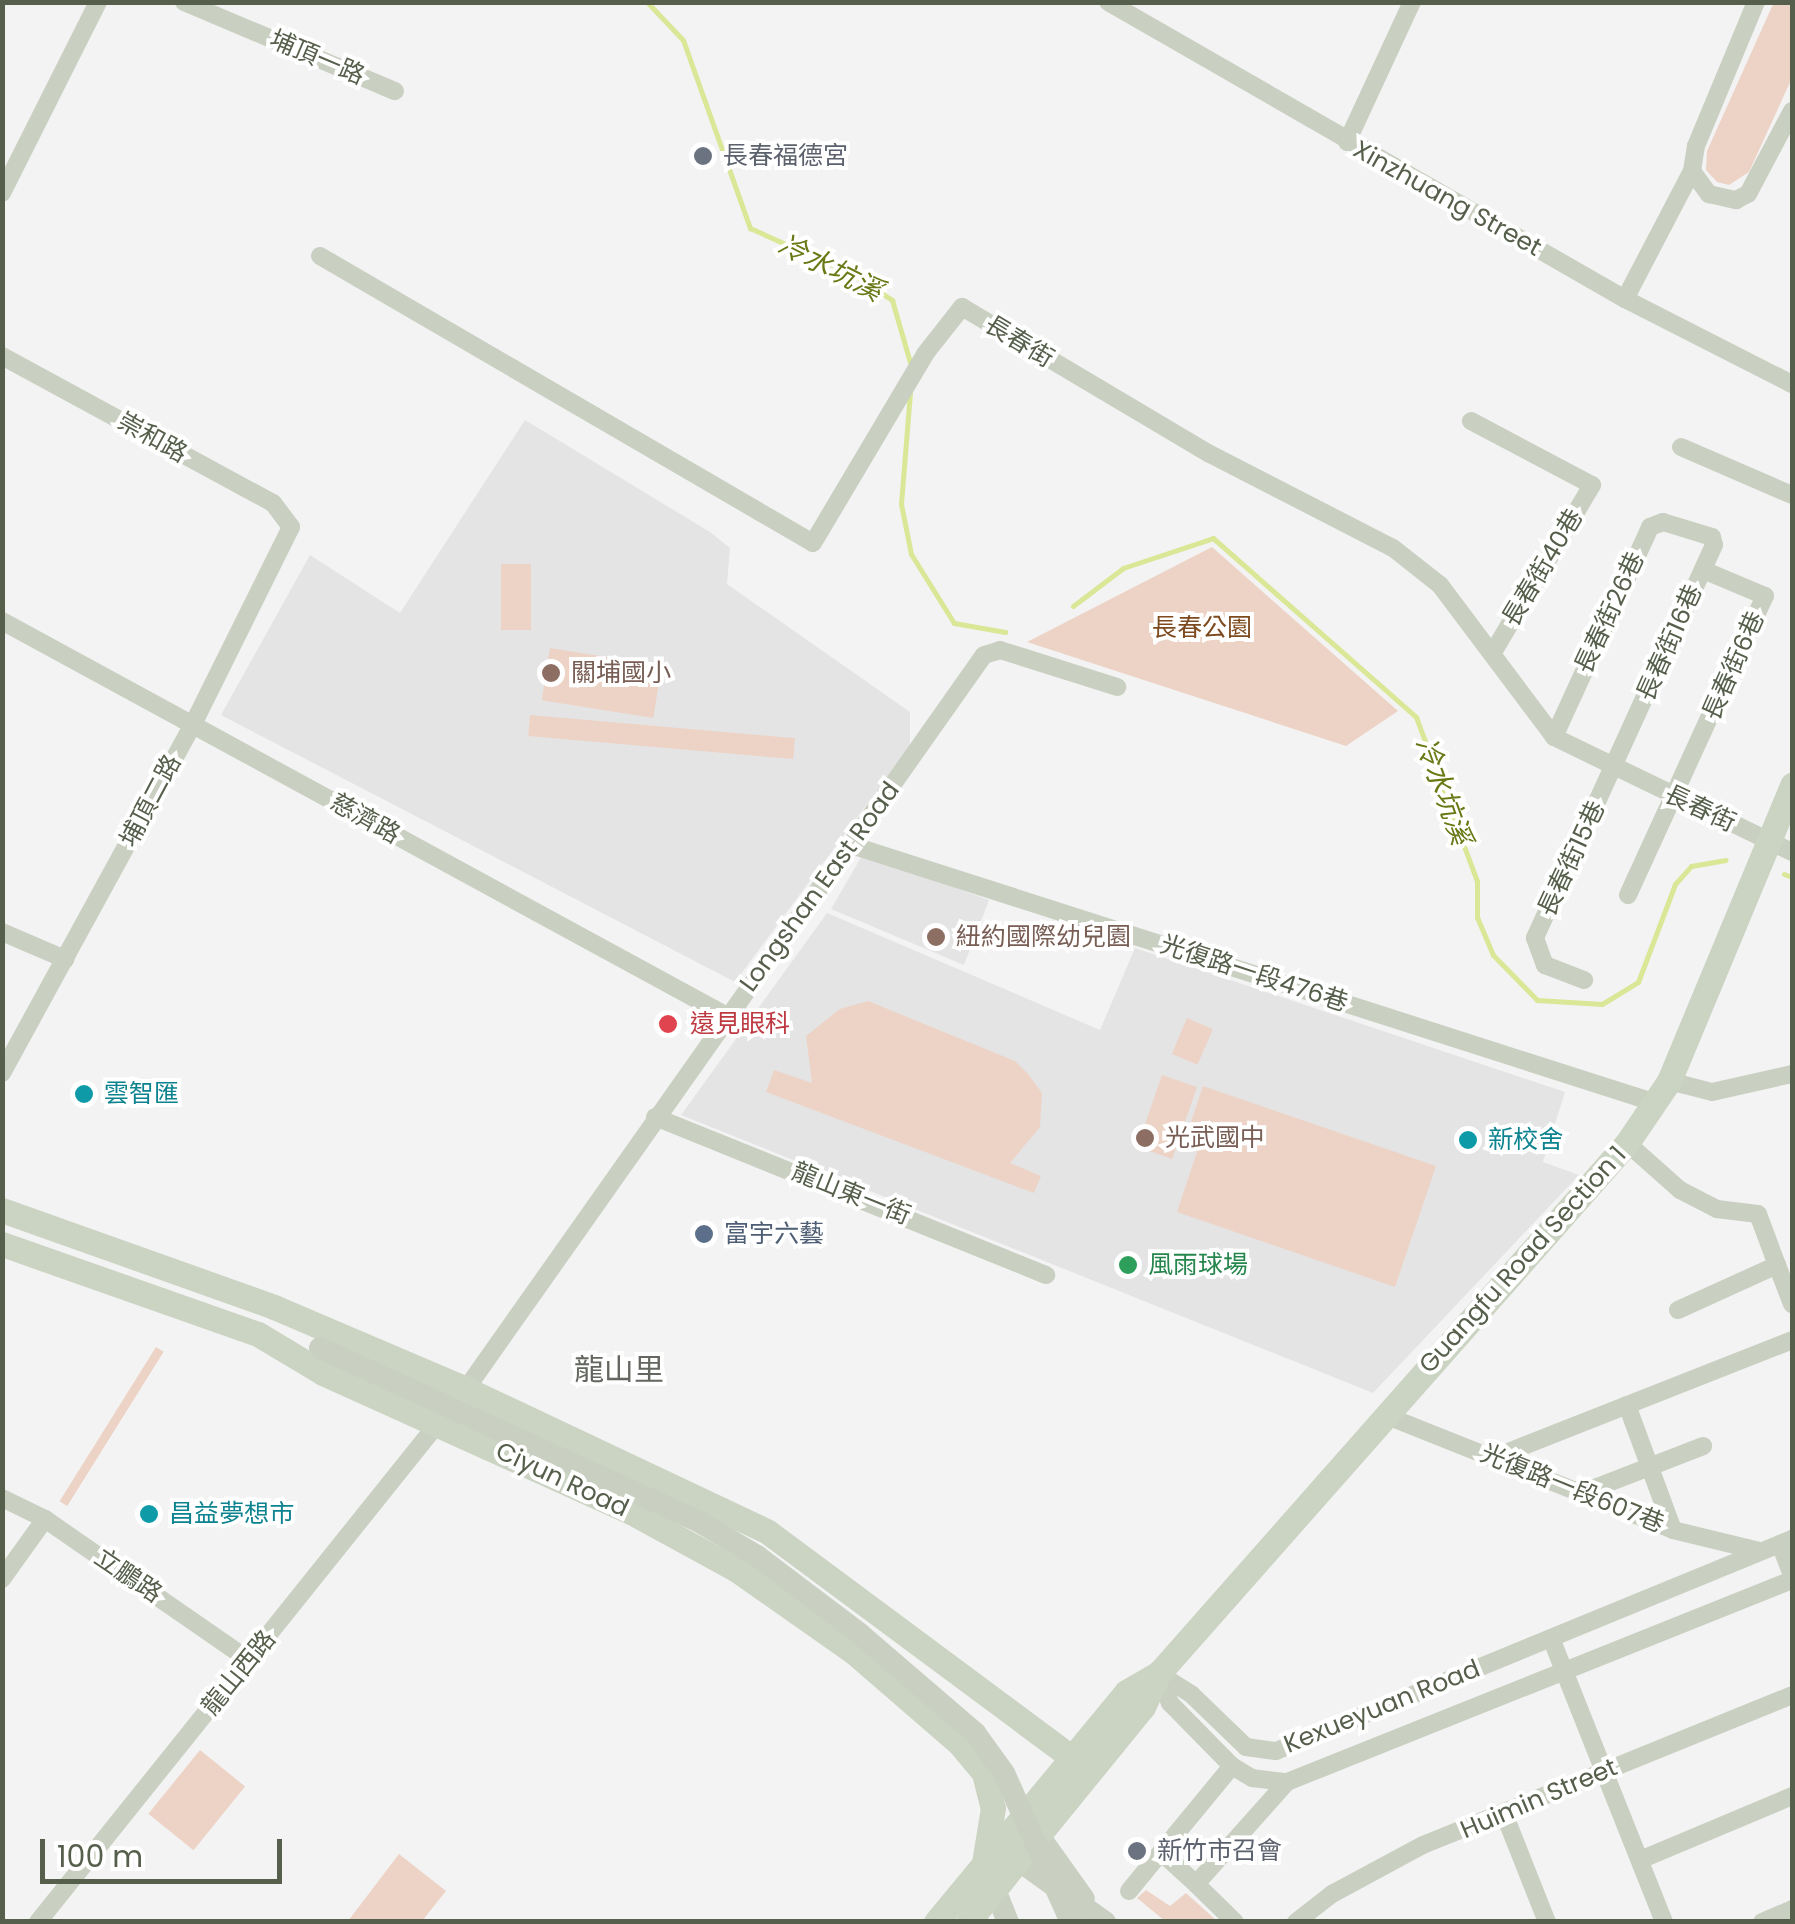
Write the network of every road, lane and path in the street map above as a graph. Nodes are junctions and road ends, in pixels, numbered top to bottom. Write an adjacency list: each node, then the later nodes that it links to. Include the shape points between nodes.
1 (98, 2): 10 (street)
2 (184, 2): 6 (street, 埔頂一路)
3 (1108, 2): 8 (street, Xinzhuang Street)
4 (1412, 2): 8 (street)
5 (1756, 2): 9 (street, via 1696,146)
6 (395, 90)
7 (1792, 110): 9 (street, via 1748,194 1736,200 1710,194)
8 (1347, 142): 12 (street, Xinzhuang Street)
9 (1692, 171): 12 (street)
10 (2, 193)
11 (320, 256): 22 (street, 長春街, via 813,543 901,393 962,307 1210,454 1394,548 1440,585)
12 (1625, 299): 14 (street, Xinzhuang Street)
13 (2, 356): 18 (street, 崇和路, via 273,503)
14 (1792, 384)
15 (1471, 421): 22 (street, 長春街40巷, via 1592,485)
16 (1681, 447): 17 (street)
17 (1792, 495)
18 (291, 527): 24 (street, 埔頂二路)
19 (1689, 529): 20 (street, 長春街16巷, via 1712,536); 25 (street, 長春街26巷, via 1662,522 1650,527)
20 (1703, 570): 26 (street, 長春街16巷); 28 (street, 長春街6巷, via 1765,596)
21 (2, 621): 24 (street, 慈濟路)
22 (1494, 651): 25 (street, 長春街)
23 (1117, 687): 29 (street, Longshan East Road, via 1013,654 984,655)
24 (192, 726): 33 (street, 埔頂二路); 35 (street, 慈濟路)
25 (1554, 737): 26 (street, 長春街)
26 (1613, 770): 28 (street, 長春街); 34 (street, 長春街15巷, via 1535,938 1545,964)
27 (1792, 785): 30 (main road, Guangfu Road Section 1)
28 (1675, 797): 30 (street, 長春街); 31 (street)
29 (852, 845): 35 (street, Longshan East Road); 38 (street, 光復路一段476巷)
30 (1781, 846): 38 (main road, Guangfu Road Section 1)
31 (1628, 895)
32 (2, 932): 33 (street)
33 (65, 959): 36 (street, 埔頂二路)
34 (1584, 980)
35 (728, 1016): 39 (street, Longshan East Road)
36 (2, 1073)
37 (1792, 1074): 38 (street, 光復路一段476巷, via 1712,1092)
38 (1662, 1092): 40 (main road, Guangfu Road Section 1)
39 (655, 1117): 44 (street, 龍山東一街); 51 (street, Longshan East Road)
40 (1627, 1143): 43 (street, via 1680,1190 1717,1209 1758,1214); 53 (main road, Guangfu Road Section 1)
41 (2, 1210): 46 (main road, Ciyun Road)
42 (2, 1244): 48 (main road, Ciyun Road)
43 (1777, 1265): 45 (street); 47 (street)
44 (1046, 1275)
45 (1792, 1304)
46 (274, 1307): 50 (main road); 51 (main road, Ciyun Road)
47 (1678, 1310)
48 (258, 1334): 50 (main road); 54 (main road, Ciyun Road, via 323,1373)
49 (1792, 1340): 52 (street)
50 (320, 1348): 92 (street, bridge, via 698,1521 860,1634 976,1733 1004,1773)
51 (466, 1389): 58 (main road, Ciyun Road)
52 (1627, 1405): 56 (street); 57 (street)
53 (1387, 1416): 56 (street, 光復路一段607巷); 71 (main road, Guangfu Road Section 1)
54 (438, 1423): 61 (main road, Ciyun Road); 69 (street, 龍山西路)
55 (1703, 1446): 57 (street)
56 (1493, 1458): 59 (street, 光復路一段607巷)
57 (1650, 1468): 59 (street); 63 (street)
58 (633, 1470): 61 (street); 73 (main road, Ciyun Road, via 768,1532)
59 (1582, 1494): 63 (street, 光復路一段607巷)
60 (2, 1498): 62 (street, 立鵬路)
61 (618, 1506): 83 (main road, Ciyun Road, via 737,1570 936,1719 984,1773 993,1808)
62 (45, 1519): 67 (street); 69 (street, 立鵬路)
63 (1673, 1530): 65 (street, 光復路一段607巷)
64 (1786, 1541): 65 (street, Kexueyuan Road); 66 (street)
65 (1760, 1552): 68 (street, Kexueyuan Road)
66 (1792, 1578): 70 (street, Kexueyuan Road)
67 (2, 1579)
68 (1552, 1638): 70 (street); 71 (street, Kexueyuan Road, via 1276,1751 1246,1747 1192,1694)
69 (249, 1660): 88 (street, 龍山西路)
70 (1565, 1670): 75 (street); 76 (street, Kexueyuan Road)
71 (1158, 1674): 73 (main road, Guangfu Road Section 1, via 1126,1692); 74 (street, Kexueyuan Road, via 1170,1703); 79 (main road, Guangfu Road Section 1, via 1143,1706)
72 (1792, 1695): 75 (street, Huimin Street)
73 (1072, 1757): 83 (main road, Guangfu Road Section 1)
74 (1232, 1766): 76 (street, Kexueyuan Road, via 1252,1778); 80 (street)
75 (1605, 1771): 78 (street, Huimin Street); 82 (street)
76 (1286, 1782): 84 (street)
77 (1792, 1796): 82 (street)
78 (1505, 1816): 95 (street, Huimin Street, via 1423,1845 1332,1894); 96 (street)
79 (1038, 1834): 81 (main road, Guangfu Road Section 1); 93 (street)
80 (1160, 1852): 84 (street); 86 (street)
81 (1018, 1860): 83 (street); 85 (main road, Guangfu Road Section 1); 93 (street)
82 (1640, 1860): 97 (street)
83 (984, 1863): 85 (street); 89 (main road, Guangfu Road Section 1)
84 (1196, 1884): 94 (street)
85 (994, 1888): 90 (main road, Guangfu Road Section 1); 91 (street)
86 (1129, 1891)
87 (1792, 1909): 98 (street)
88 (38, 1922)
89 (936, 1922)
90 (968, 1922)
91 (1008, 1922)
92 (1071, 1922)
93 (1107, 1922)
94 (1235, 1922)
95 (1296, 1922)
96 (1546, 1922)
97 (1664, 1922)
98 (1762, 1922)

